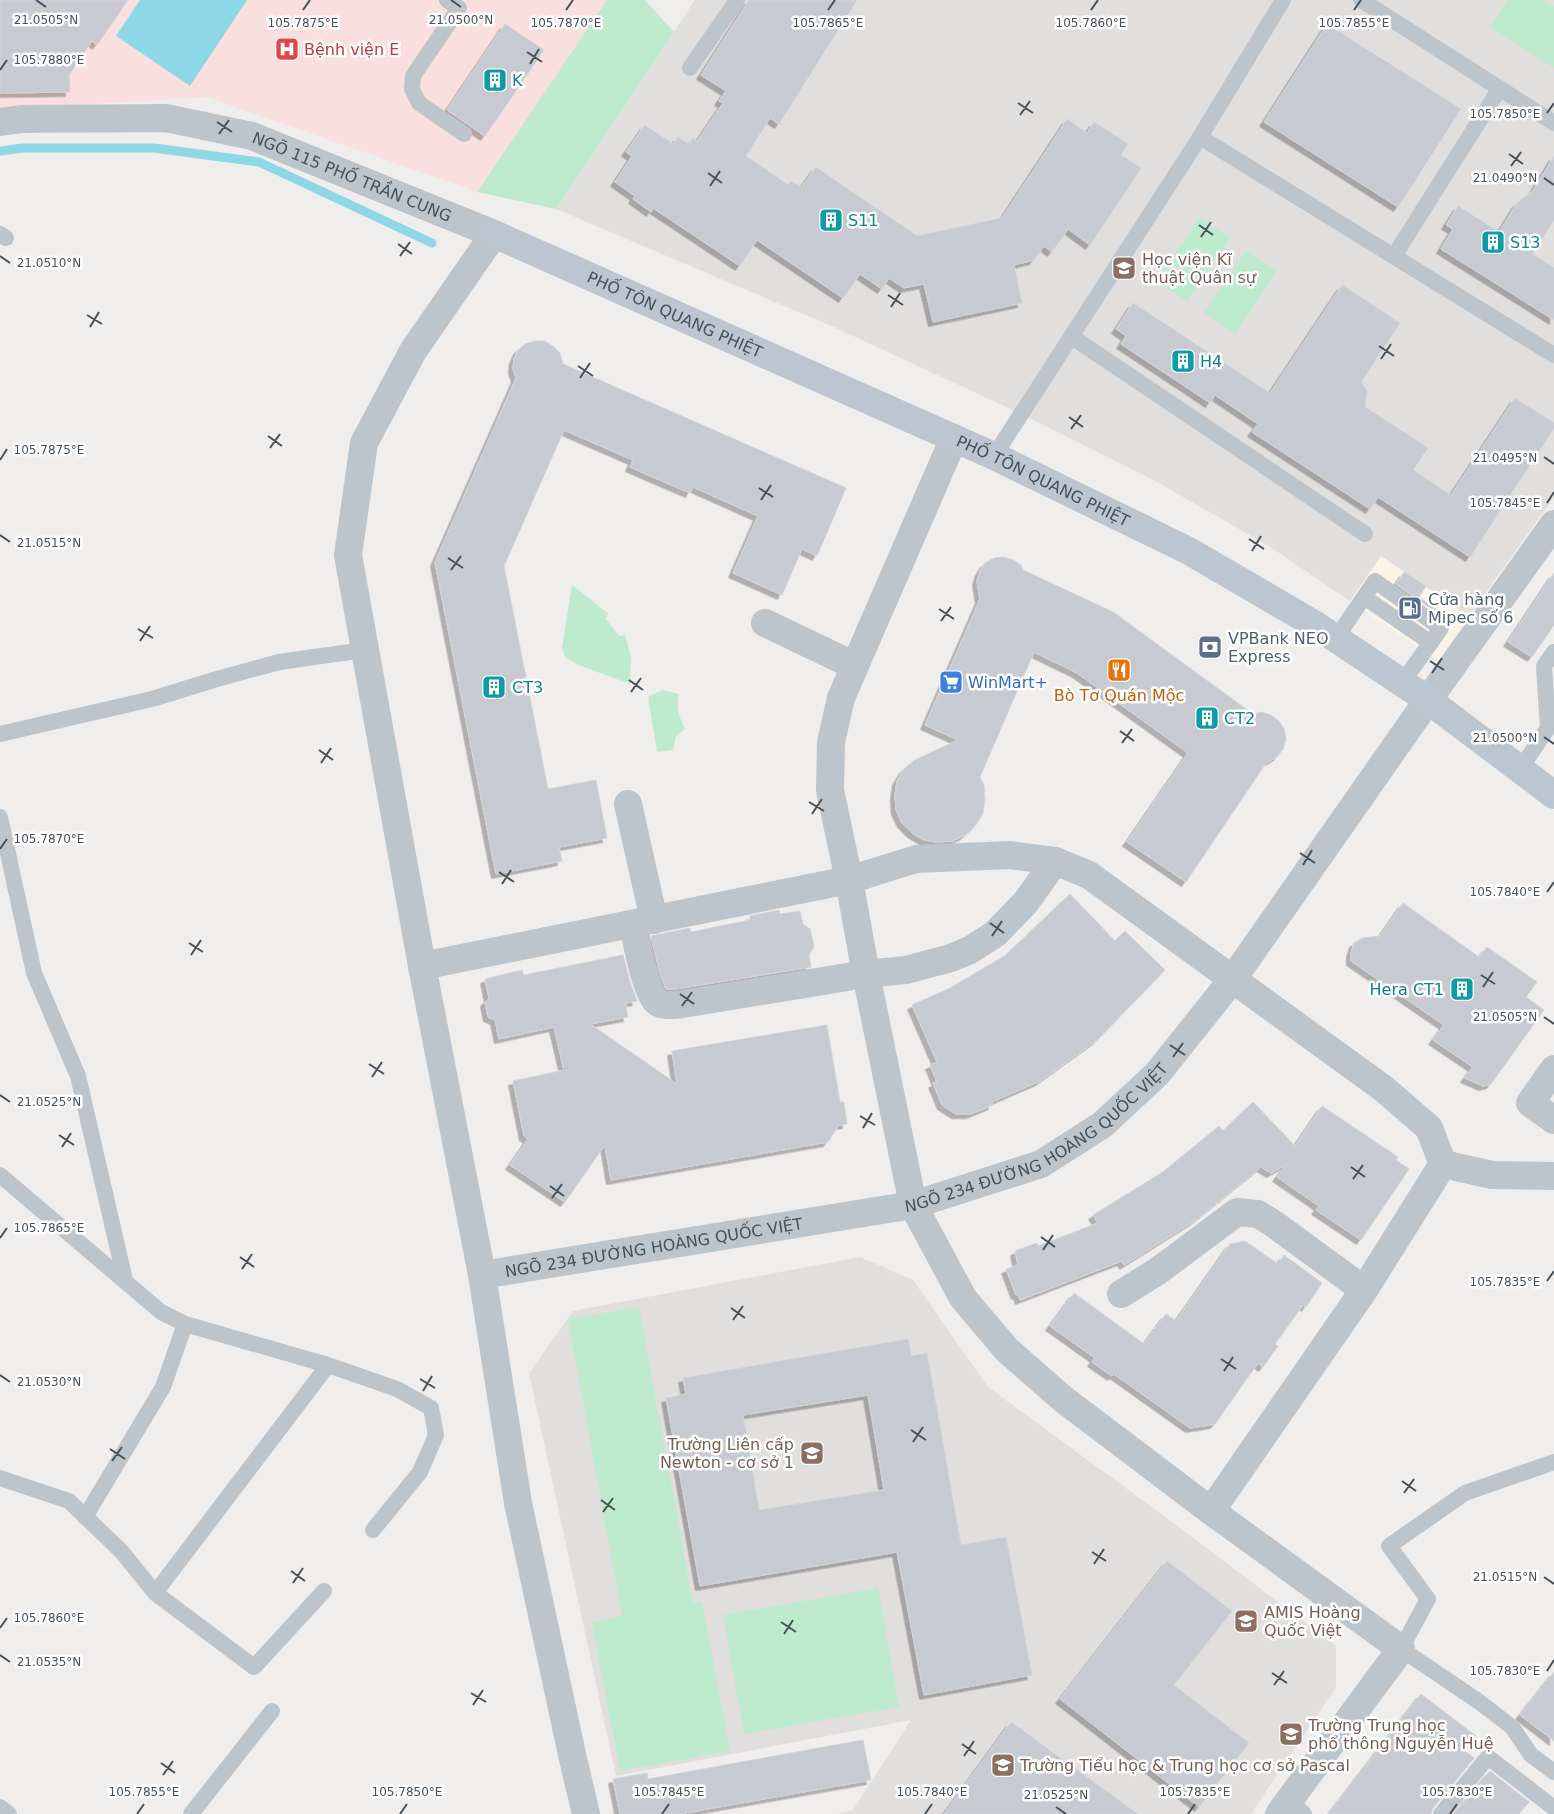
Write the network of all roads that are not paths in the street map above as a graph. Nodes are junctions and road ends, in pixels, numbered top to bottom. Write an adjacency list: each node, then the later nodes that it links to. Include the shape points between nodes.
1 (448, 0): 9 (lane, via 459,8 414,76 412,89 419,103)
2 (736, 0): 5 (lane)
3 (1361, 0): 6 (lane)
4 (1281, 1): 10 (lane)
5 (690, 68)
6 (1500, 88): 8 (lane); 12 (lane)
7 (0, 122): 11 (street, NGÕ 115 PHỐ TRẦN CUNG, via 166,118 252,136)
8 (1554, 123)
9 (464, 134)
10 (1200, 137): 12 (lane); 13 (lane)
11 (494, 234): 15 (street, PHỐ TÔN QUANG PHIỆT); 21 (street, via 413,351 364,443 348,555)
12 (1394, 256): 14 (lane)
13 (1072, 337): 16 (lane); 18 (lane)
14 (1554, 355)
15 (954, 438): 16 (street, PHỐ TÔN QUANG PHIỆT); 23 (street)
16 (994, 456): 20 (street, PHỐ TÔN QUANG PHIỆT, via 1189,552)
17 (1554, 524): 25 (street, NGÕ 234 ĐƯỜNG HOÀNG QUỐC VIỆT)
18 (1365, 534)
19 (765, 623): 23 (street)
20 (1336, 638): 24 (street, PHỐ TÔN QUANG PHIỆT); 24 (lane, via 1375,581 1441,628)
21 (364, 650): 26 (lane, via 279,662 152,699); 34 (street)
22 (1554, 652): 27 (lane, via 1544,666 1548,728)
23 (855, 666): 32 (street, via 841,698 831,742 830,790)
24 (1402, 683): 25 (street, PHỐ TÔN QUANG PHIỆT)
25 (1428, 700): 27 (street, PHỐ TÔN QUANG PHIỆT); 36 (street, NGÕ 234 ĐƯỜNG HOÀNG QUỐC VIỆT)
26 (0, 734)
27 (1520, 769): 28 (street, PHỐ TÔN QUANG PHIỆT)
28 (1554, 796)
29 (628, 804): 33 (street)
30 (0, 818): 44 (lane, via 34,973 78,1076)
31 (1055, 862): 32 (street, via 1009,855 916,859); 35 (street, via 1026,902 995,934 970,950 906,970); 36 (street, via 1089,875)
32 (850, 880): 33 (street); 35 (street)
33 (643, 922): 34 (street); 35 (street, via 643,968 652,996 666,1006)
34 (422, 966): 43 (street)
35 (866, 974): 42 (street)
36 (1232, 980): 39 (street, via 1384,1089 1429,1128); 42 (street, NGÕ 234 ĐƯỜNG HOÀNG QUỐC VIỆT, via 1157,1074 1102,1125 1042,1164)
37 (1554, 1069): 38 (street, via 1530,1103)
38 (1554, 1120)
39 (1443, 1164): 41 (street, via 1492,1175); 45 (street)
40 (0, 1175): 44 (lane)
41 (1554, 1176)
42 (913, 1205): 43 (street, NGÕ 234 ĐƯỜNG HOÀNG QUỐC VIỆT); 51 (street, via 963,1298 1007,1350 1063,1398)
43 (482, 1275): 64 (street, via 518,1503)
44 (125, 1280): 47 (lane, via 161,1312)
45 (1364, 1290): 46 (street, via 1258,1214 1237,1212 1158,1271); 51 (street)
46 (1121, 1294)
47 (185, 1324): 48 (lane); 52 (lane, via 163,1386)
48 (328, 1365): 53 (lane, via 397,1390 432,1408 436,1435 420,1472); 55 (lane)
49 (1554, 1462): 56 (lane, via 1466,1493 1388,1546 1428,1599)
50 (0, 1478): 52 (lane, via 69,1501)
51 (1211, 1511): 56 (street)
52 (85, 1517): 55 (lane, via 122,1552)
53 (373, 1530)
54 (324, 1592): 55 (lane, via 254,1667)
55 (155, 1593)
56 (1401, 1649): 58 (lane, via 1512,1727 1531,1755); 61 (street)
57 (272, 1711): 63 (lane)
58 (1554, 1772)
59 (0, 1806): 62 (lane)
60 (1554, 1808): 65 (lane, via 1488,1757)
61 (1290, 1809)
62 (9, 1814)
63 (191, 1814)
64 (586, 1814)
65 (1441, 1814)

